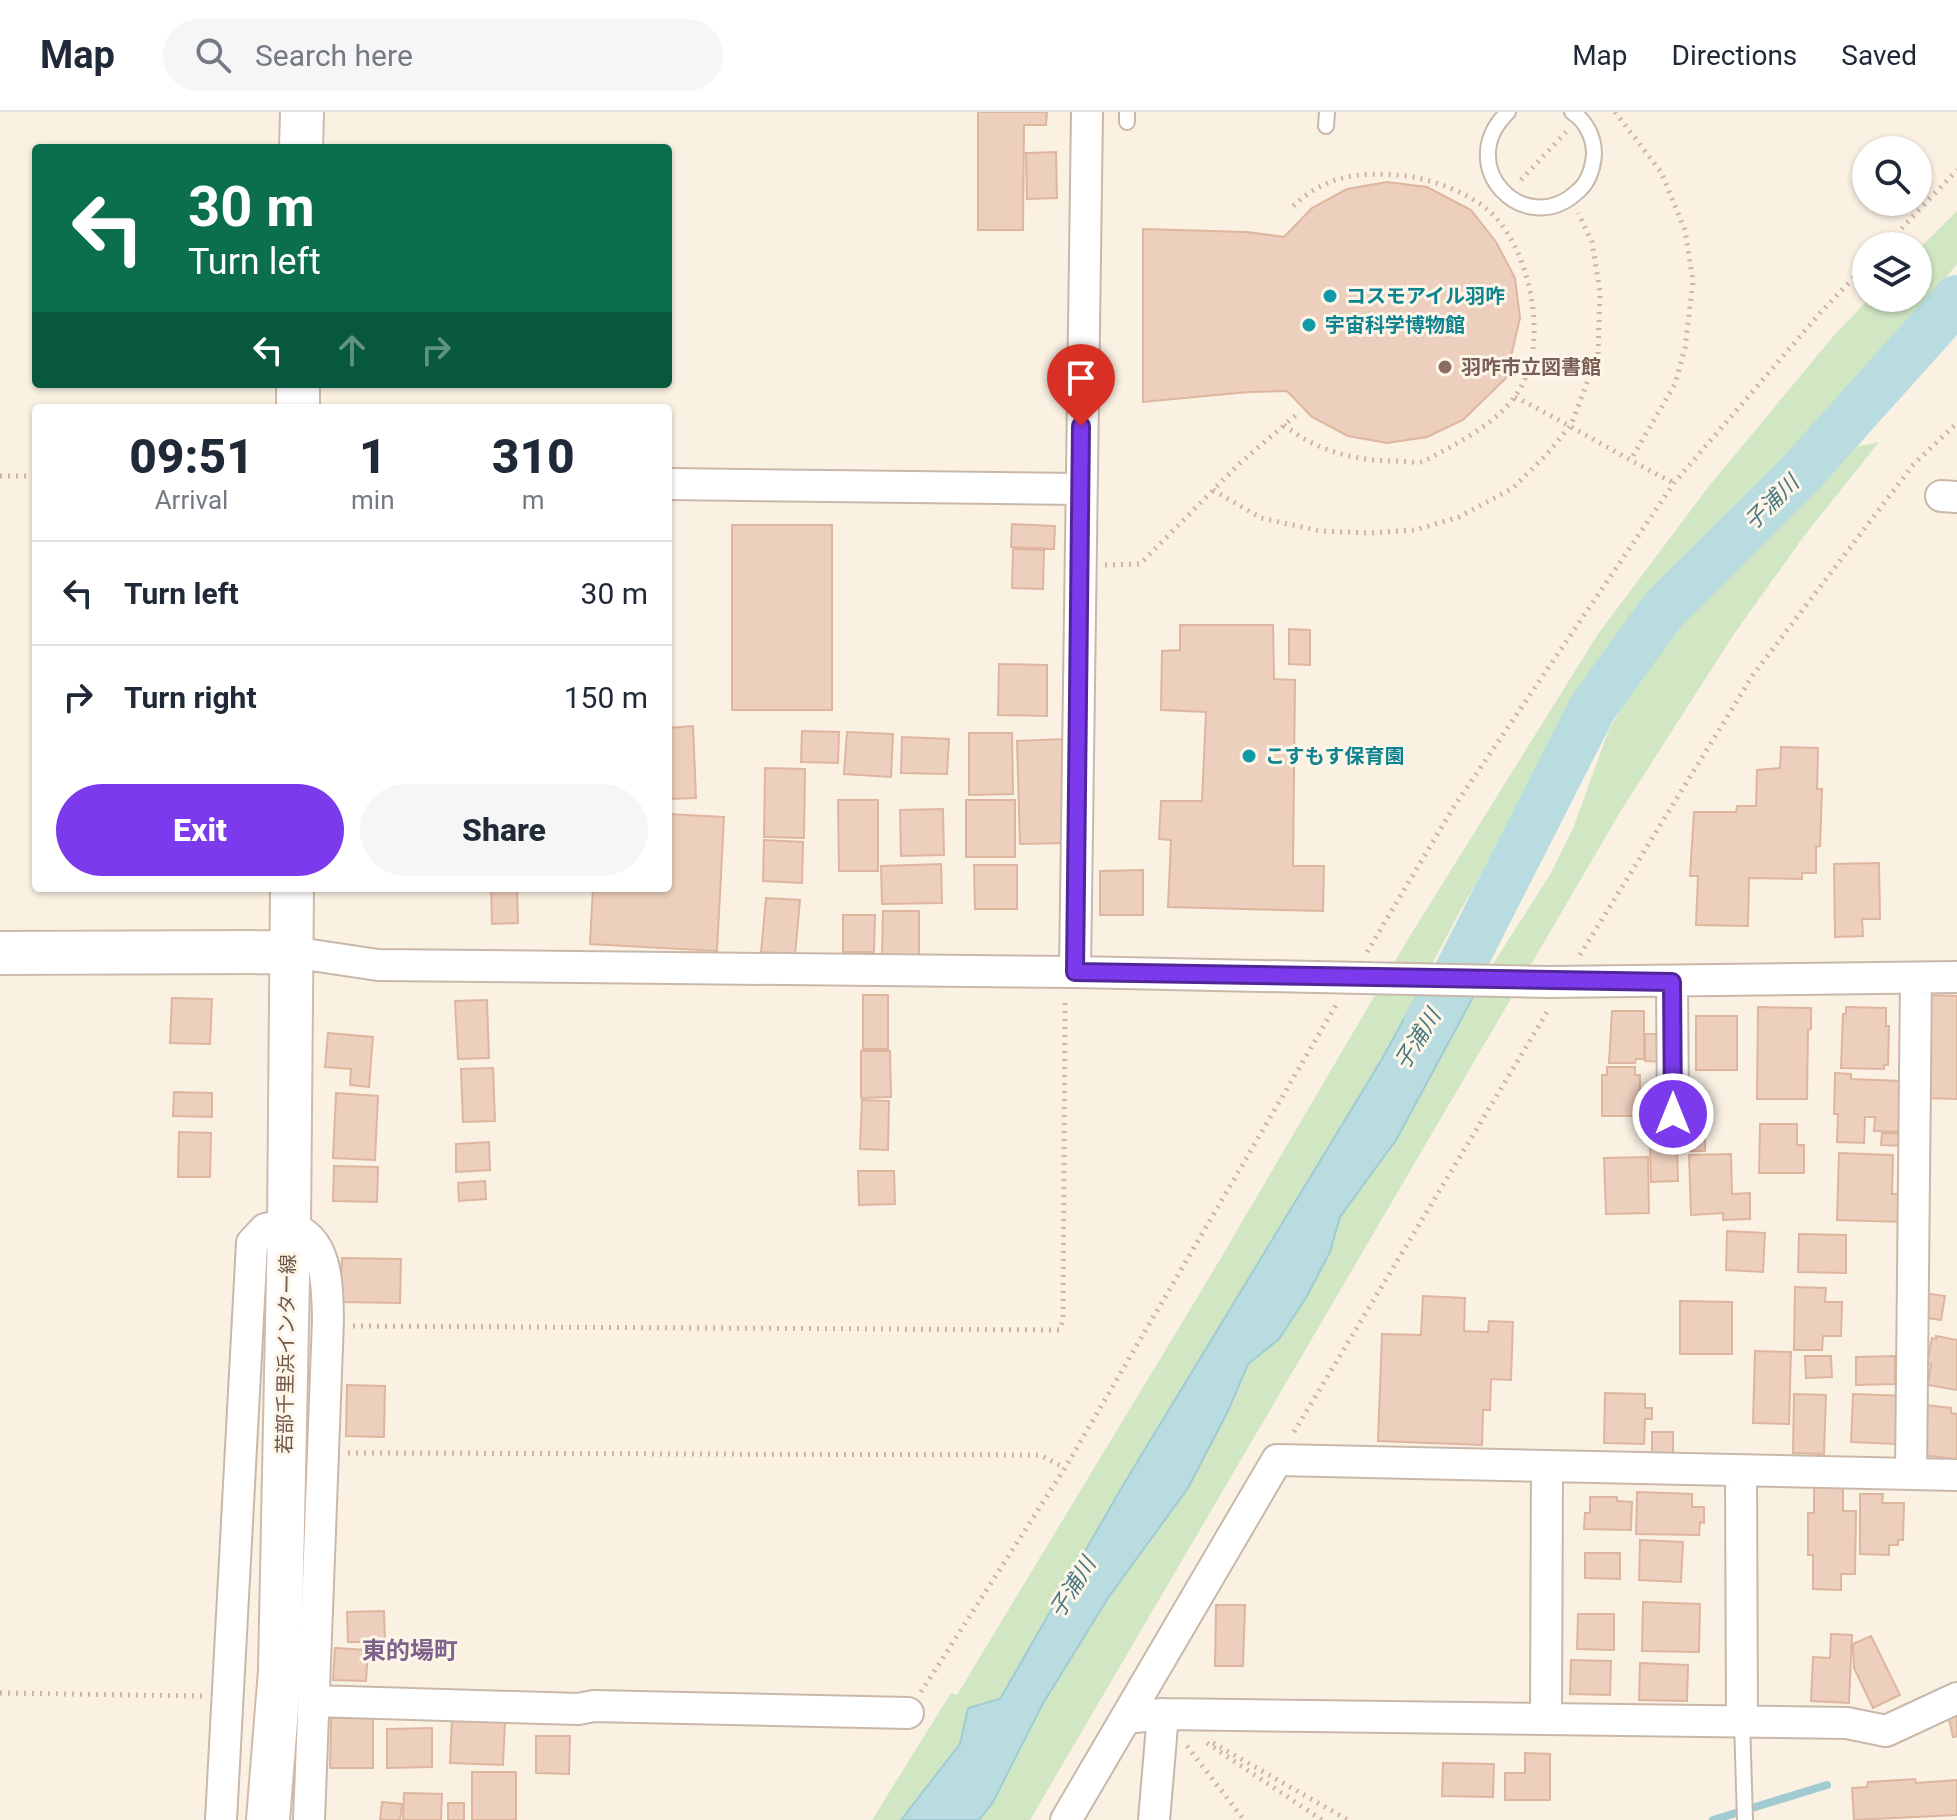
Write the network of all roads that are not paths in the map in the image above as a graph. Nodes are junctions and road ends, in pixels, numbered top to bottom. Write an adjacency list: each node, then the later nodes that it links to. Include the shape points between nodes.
1 (302, 112): 5 (main road)
2 (1087, 112): 7 (street)
3 (1508, 112): 4 (lane, via 1492,134 1487,159 1492,176 1506,194 1542,208 1571,198 1593,163 1590,135)
4 (1575, 114)
5 (301, 144)
6 (672, 484): 7 (street)
7 (1080, 489): 11 (street)
8 (292, 892): 9 (main road, 若部千里浜インター線)
9 (291, 952): 10 (main road); 11 (street, via 378,965); 16 (main road, 若部千里浜インター線)
10 (0, 953)
11 (1070, 972): 14 (street)
12 (1957, 977): 13 (street)
13 (1916, 978): 14 (street); 19 (street)
14 (1672, 982): 15 (street)
15 (1673, 1114)
16 (289, 1226): 22 (street, via 315,1243 327,1276); 28 (street, via 265,1229 252,1243); 29 (main road, 若部千里浜インター線, via 280,1671)
17 (1547, 1466): 18 (street); 25 (street, via 1277,1460); 26 (street)
18 (1741, 1471): 19 (street); 27 (street)
19 (1911, 1474): 20 (street)
20 (1957, 1475)
21 (1957, 1698): 27 (street, via 1886,1731 1847,1723)
22 (314, 1701): 23 (street); 30 (street)
23 (908, 1713)
24 (1163, 1714): 25 (street); 26 (street); 32 (street)
25 (1126, 1718): 31 (street)
26 (1546, 1718): 27 (street)
27 (1742, 1721): 33 (lane)
28 (221, 1820)
29 (268, 1820)
30 (309, 1820)
31 (1066, 1820)
32 (1154, 1820)
33 (1745, 1820)

